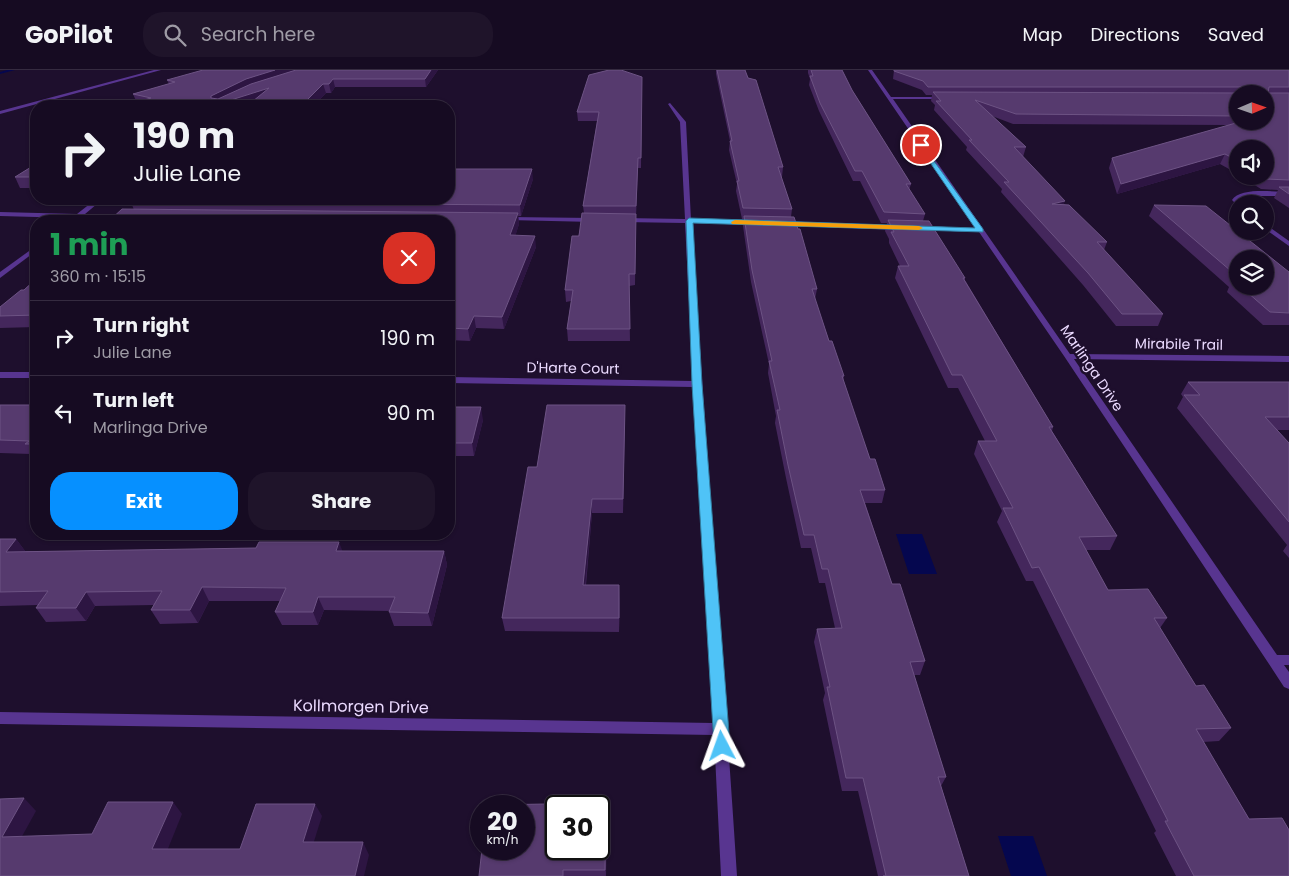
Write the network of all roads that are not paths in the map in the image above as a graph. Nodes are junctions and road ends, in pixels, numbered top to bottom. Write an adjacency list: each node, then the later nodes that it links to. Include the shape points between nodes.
1 (159, 70): 5 (street)
2 (870, 70): 3 (street, Marlinga Drive)
3 (889, 98): 4 (street); 23 (street, Marlinga Drive)
4 (949, 98)
5 (48, 100)
6 (670, 104): 18 (street, via 683,122)
7 (30, 105): 8 (street)
8 (0, 113)
9 (1289, 194): 10 (street)
10 (1243, 195)
11 (92, 205): 14 (street)
12 (0, 214): 13 (street)
13 (38, 215)
14 (78, 215)
15 (498, 219): 16 (street)
16 (606, 220)
17 (616, 220): 18 (street)
18 (689, 221): 19 (street); 33 (street)
19 (762, 223)
20 (772, 223): 21 (street)
21 (907, 228)
22 (916, 228): 23 (street)
23 (981, 230): 28 (street, Marlinga Drive)
24 (1274, 233): 25 (street)
25 (1289, 244)
26 (30, 253): 27 (street)
27 (0, 276)
28 (1068, 356): 29 (street, Mirabile Trail); 34 (street, Marlinga Drive)
29 (1289, 359)
30 (0, 375): 31 (street)
31 (30, 375)
32 (455, 380): 33 (street, D'Harte Court)
33 (697, 384): 38 (street)
34 (1273, 660): 35 (street); 36 (street, Marlinga Drive)
35 (1289, 660)
36 (1289, 683)
37 (0, 718): 38 (street, Kollmorgen Drive)
38 (721, 729): 39 (street)
39 (729, 876)

